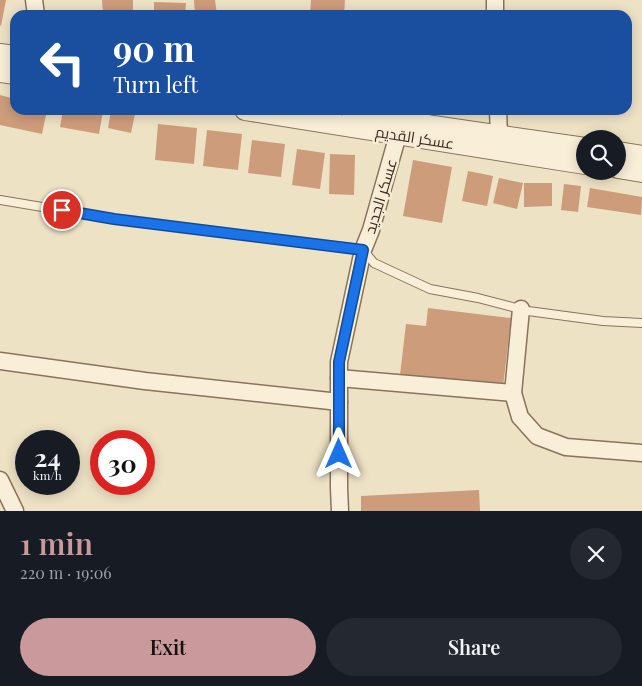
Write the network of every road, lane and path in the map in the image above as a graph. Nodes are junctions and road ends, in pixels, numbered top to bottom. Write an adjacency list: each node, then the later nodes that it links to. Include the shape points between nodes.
1 (291, 115): 4 (street, عسكر القديم)
2 (365, 115): 4 (street, عسكر القديم)
3 (498, 115): 5 (street)
4 (401, 127): 5 (street, عسكر القديم); 9 (street, عسكر القديم); 13 (street, عسكر الجديد)
5 (498, 136): 6 (street, عسكر القديم)
6 (576, 147)
7 (626, 153): 8 (street)
8 (642, 156)
9 (576, 162)
10 (626, 169): 11 (street)
11 (642, 172)
12 (0, 200): 13 (lane, via 114,219)
13 (363, 250): 14 (lane, via 374,263 430,289); 17 (street, عسكر الجديد, via 339,362)
14 (521, 310): 15 (lane); 18 (street)
15 (642, 323)
16 (0, 361): 19 (street)
17 (339, 378): 18 (street); 19 (street, عسكر الجديد)
18 (513, 393): 20 (street, via 520,417 537,436 566,447)
19 (339, 402): 23 (street, عسكر الجديد)
20 (642, 453)
21 (0, 480): 22 (street)
22 (15, 511)
23 (340, 511)

